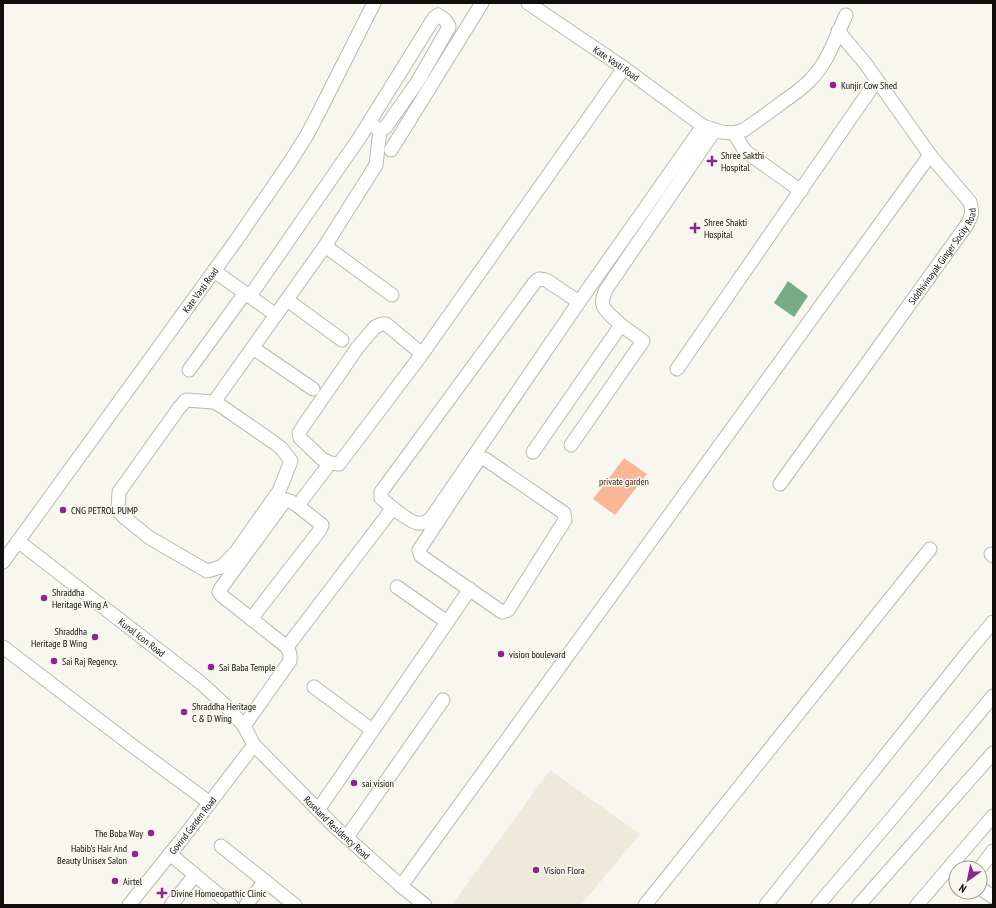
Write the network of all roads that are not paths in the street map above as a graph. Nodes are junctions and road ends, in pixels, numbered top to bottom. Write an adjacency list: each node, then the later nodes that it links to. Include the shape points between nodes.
1 (374, 3): 15 (street, Kate Vasti Road, via 307,135)
2 (482, 3): 11 (street)
3 (528, 3): 6 (street, Kate Vasti Road)
4 (846, 15): 5 (street)
5 (838, 31): 7 (street, Siddhivinayak Ginger Socity Road); 10 (street, via 834,43 814,77 744,130)
6 (624, 68): 9 (street, Kate Vasti Road); 24 (street)
7 (878, 80): 12 (street, Siddhivinayak Ginger Socity Road); 13 (street)
8 (374, 127): 8 (street, via 434,18 438,15 449,27 418,81 385,128); 14 (street, via 376,165); 16 (street, via 360,137)
9 (709, 128): 10 (street); 19 (street); 21 (street, via 604,294 602,305)
10 (734, 133): 13 (street, via 745,151)
11 (392, 150)
12 (930, 155): 32 (street, Siddhivinayak Ginger Socity Road, via 970,202 971,218); 62 (street)
13 (800, 191): 25 (street)
14 (325, 246): 17 (street); 18 (street)
15 (214, 271): 16 (street); 35 (street, Kate Vasti Road)
16 (247, 295): 20 (street); 26 (street)
17 (392, 295)
18 (287, 300): 20 (street); 22 (street)
19 (579, 302): 34 (street, via 432,517 423,523 416,523); 34 (street, via 546,280 539,279 535,282 381,492 381,498)
20 (276, 315): 23 (street)
21 (621, 325): 29 (street, via 643,340); 30 (street)
22 (342, 340)
23 (252, 348): 27 (street); 28 (street)
24 (422, 354): 31 (street, via 339,464); 31 (street, via 386,324 375,326 299,433 300,438)
25 (677, 369)
26 (189, 370)
27 (313, 389)
28 (214, 402): 28 (street, via 186,400 119,492 118,508 125,518 150,538 207,571 221,567 236,552 279,491 291,461 276,444)
29 (571, 445)
30 (532, 452)
31 (330, 464): 33 (street)
32 (780, 484)
33 (298, 506): 40 (street, via 322,526); 40 (street, via 290,501 284,502 219,592)
34 (392, 509): 44 (street)
35 (18, 541): 37 (street, Kate Vasti Road); 48 (street, Kunal Icon Road, via 201,683)
36 (930, 550): 69 (street)
37 (3, 562)
38 (397, 587): 41 (street)
39 (470, 589): 39 (street, via 502,612 508,610 566,520 564,514 484,459 479,459 419,550 421,556); 41 (street)
40 (251, 619): 44 (street)
41 (447, 622): 49 (street)
42 (993, 622): 70 (street)
43 (3, 647): 52 (street)
44 (287, 647): 48 (street, via 290,661)
45 (314, 687): 49 (street)
46 (993, 696): 71 (street)
47 (443, 700): 55 (street)
48 (244, 726): 50 (street, Kunal Icon Road)
49 (372, 730): 53 (street)
50 (254, 745): 52 (street, Govind Garden Road); 53 (street, Roseland Residency Road)
51 (993, 753): 72 (street)
52 (210, 803): 58 (street, Govind Garden Road)
53 (318, 810): 55 (street, Roseland Residency Road)
54 (993, 816): 73 (street)
55 (347, 837): 62 (street, Roseland Residency Road)
56 (221, 846): 61 (street)
57 (993, 851): 59 (street)
58 (170, 854): 60 (street); 63 (street, Govind Garden Road)
59 (986, 860)
60 (195, 875): 64 (street); 65 (street)
61 (265, 881): 66 (street); 67 (street)
62 (401, 886): 68 (street, Roseland Residency Road)
63 (129, 905)
64 (171, 905)
65 (231, 905)
66 (246, 905)
67 (295, 905)
68 (425, 905)
69 (645, 905)
70 (766, 905)
71 (818, 905)
72 (859, 905)
73 (917, 905)

